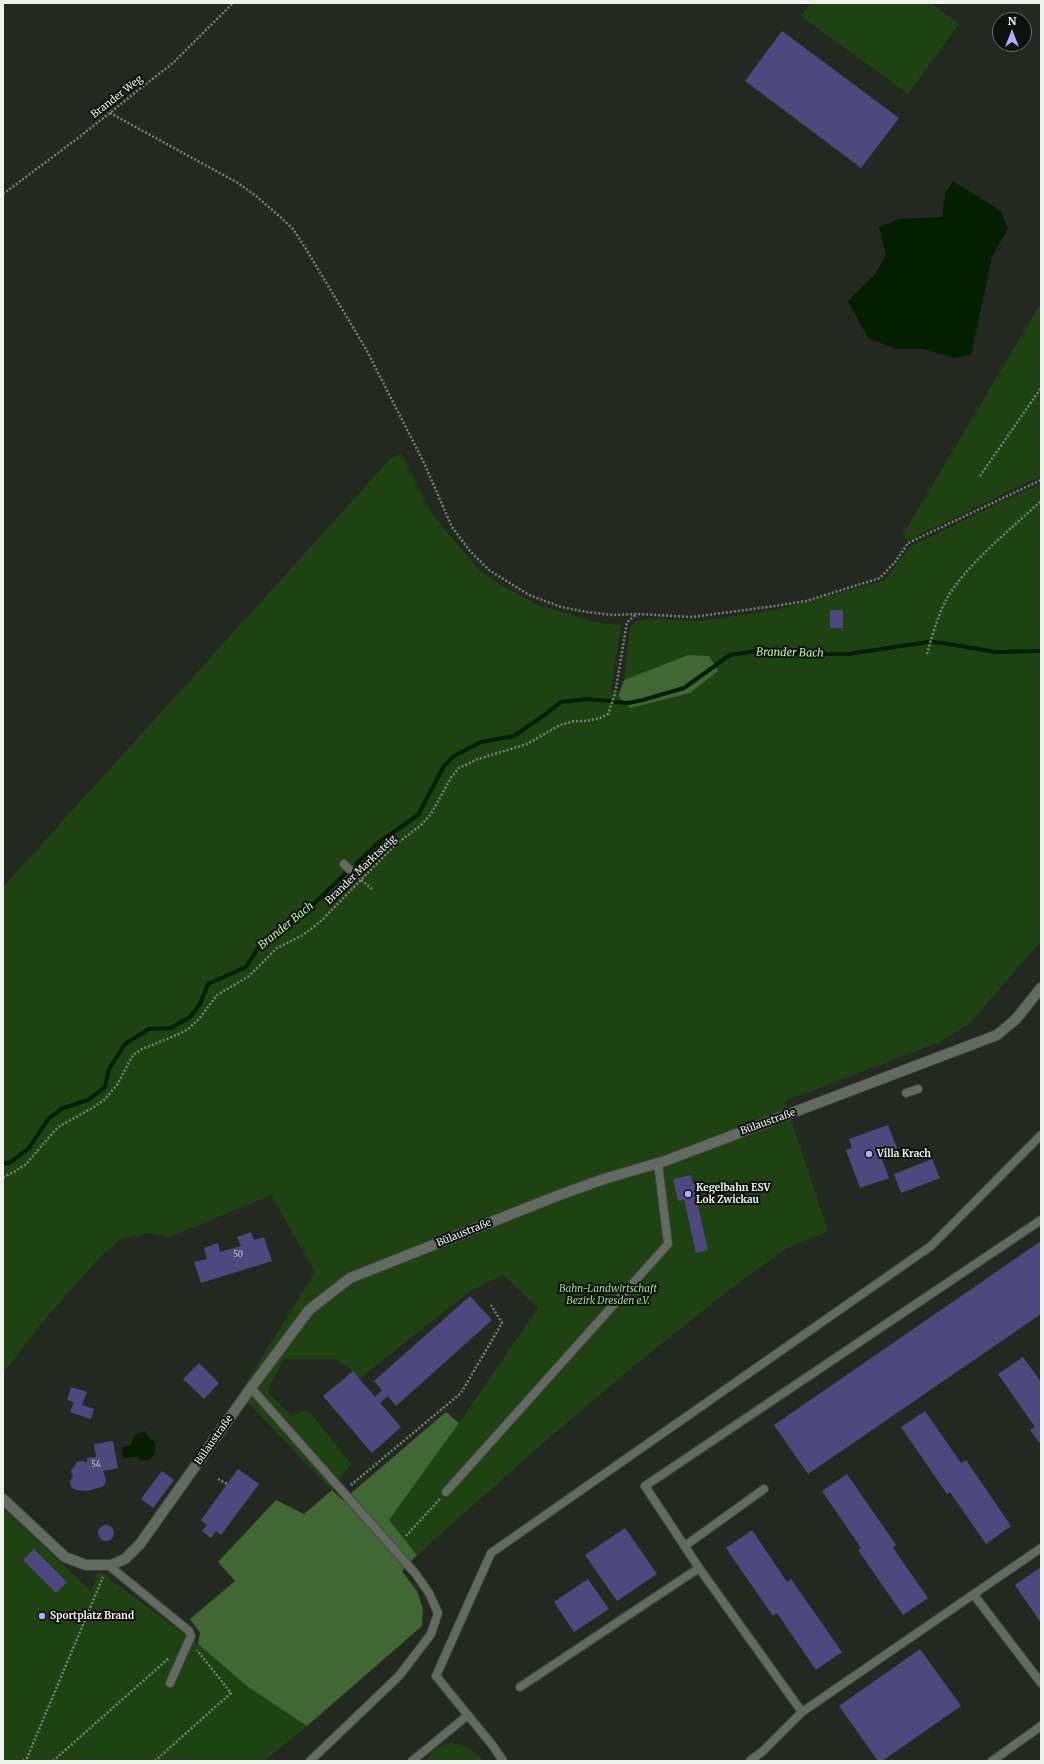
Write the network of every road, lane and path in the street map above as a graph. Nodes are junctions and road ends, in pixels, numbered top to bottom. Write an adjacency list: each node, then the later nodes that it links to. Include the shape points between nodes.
1 (234, 3): 2 (path, Brander Weg, via 174,62)
2 (110, 113): 3 (path, Brander Weg); 8 (path, via 238,183 293,229 366,349 424,463 452,527 489,570 528,595 561,607 587,612)
3 (3, 194)
4 (1041, 388): 5 (path)
5 (980, 476)
6 (1041, 480): 8 (path, via 908,543 896,562 880,578 806,601 775,606 692,617)
7 (1041, 501): 9 (path, via 968,569 945,602)
8 (637, 614): 11 (path, Brander Marktsteig, via 627,622 615,694 608,714 600,718 560,725 521,747 478,759 459,768 431,814 395,845)
9 (927, 654)
10 (349, 869): 11 (path)
11 (362, 880): 12 (path); 18 (path, Brander Marktsteig, via 320,922 303,935 277,948 249,976 217,995 188,1029 133,1055 117,1084 104,1100 58,1127 26,1164)
12 (372, 889)
13 (1041, 988): 17 (street, Bülaustraße, via 1016,1019 997,1035)
14 (918, 1089): 15 (lane)
15 (906, 1093)
16 (1041, 1135): 40 (lane, via 931,1246 491,1553 436,1676)
17 (658, 1163): 21 (street, Bülaustraße, via 562,1194 350,1278 309,1310); 26 (lane, via 668,1244)
18 (3, 1177)
19 (1041, 1220): 29 (lane, via 645,1486)
20 (491, 1305): 25 (path, via 502,1322 461,1393)
21 (250, 1388): 25 (lane); 31 (street, Bülaustraße, via 140,1544 125,1559)
22 (218, 1479): 23 (path)
23 (227, 1484)
24 (764, 1489): 29 (lane)
25 (343, 1492): 45 (lane, via 415,1573 429,1593 438,1613 431,1634 399,1676)
26 (446, 1492): 28 (path)
27 (3, 1499): 31 (street, Bülaustraße, via 65,1557 86,1566)
28 (406, 1536)
29 (686, 1546): 32 (lane)
30 (1041, 1548): 33 (lane)
31 (108, 1566): 34 (lane, via 189,1631); 42 (path, via 27,1758)
32 (699, 1568): 38 (lane); 39 (lane)
33 (974, 1594): 37 (lane); 39 (lane)
34 (189, 1640): 36 (lane); 44 (path, via 232,1693)
35 (170, 1657): 43 (path)
36 (170, 1683)
37 (1041, 1684)
38 (520, 1687)
39 (802, 1712): 48 (lane)
40 (468, 1715): 46 (lane); 47 (lane)
41 (1041, 1726): 49 (lane)
42 (22, 1761)
43 (53, 1761)
44 (155, 1761)
45 (310, 1761)
46 (412, 1761)
47 (503, 1761)
48 (750, 1761)
49 (992, 1761)

